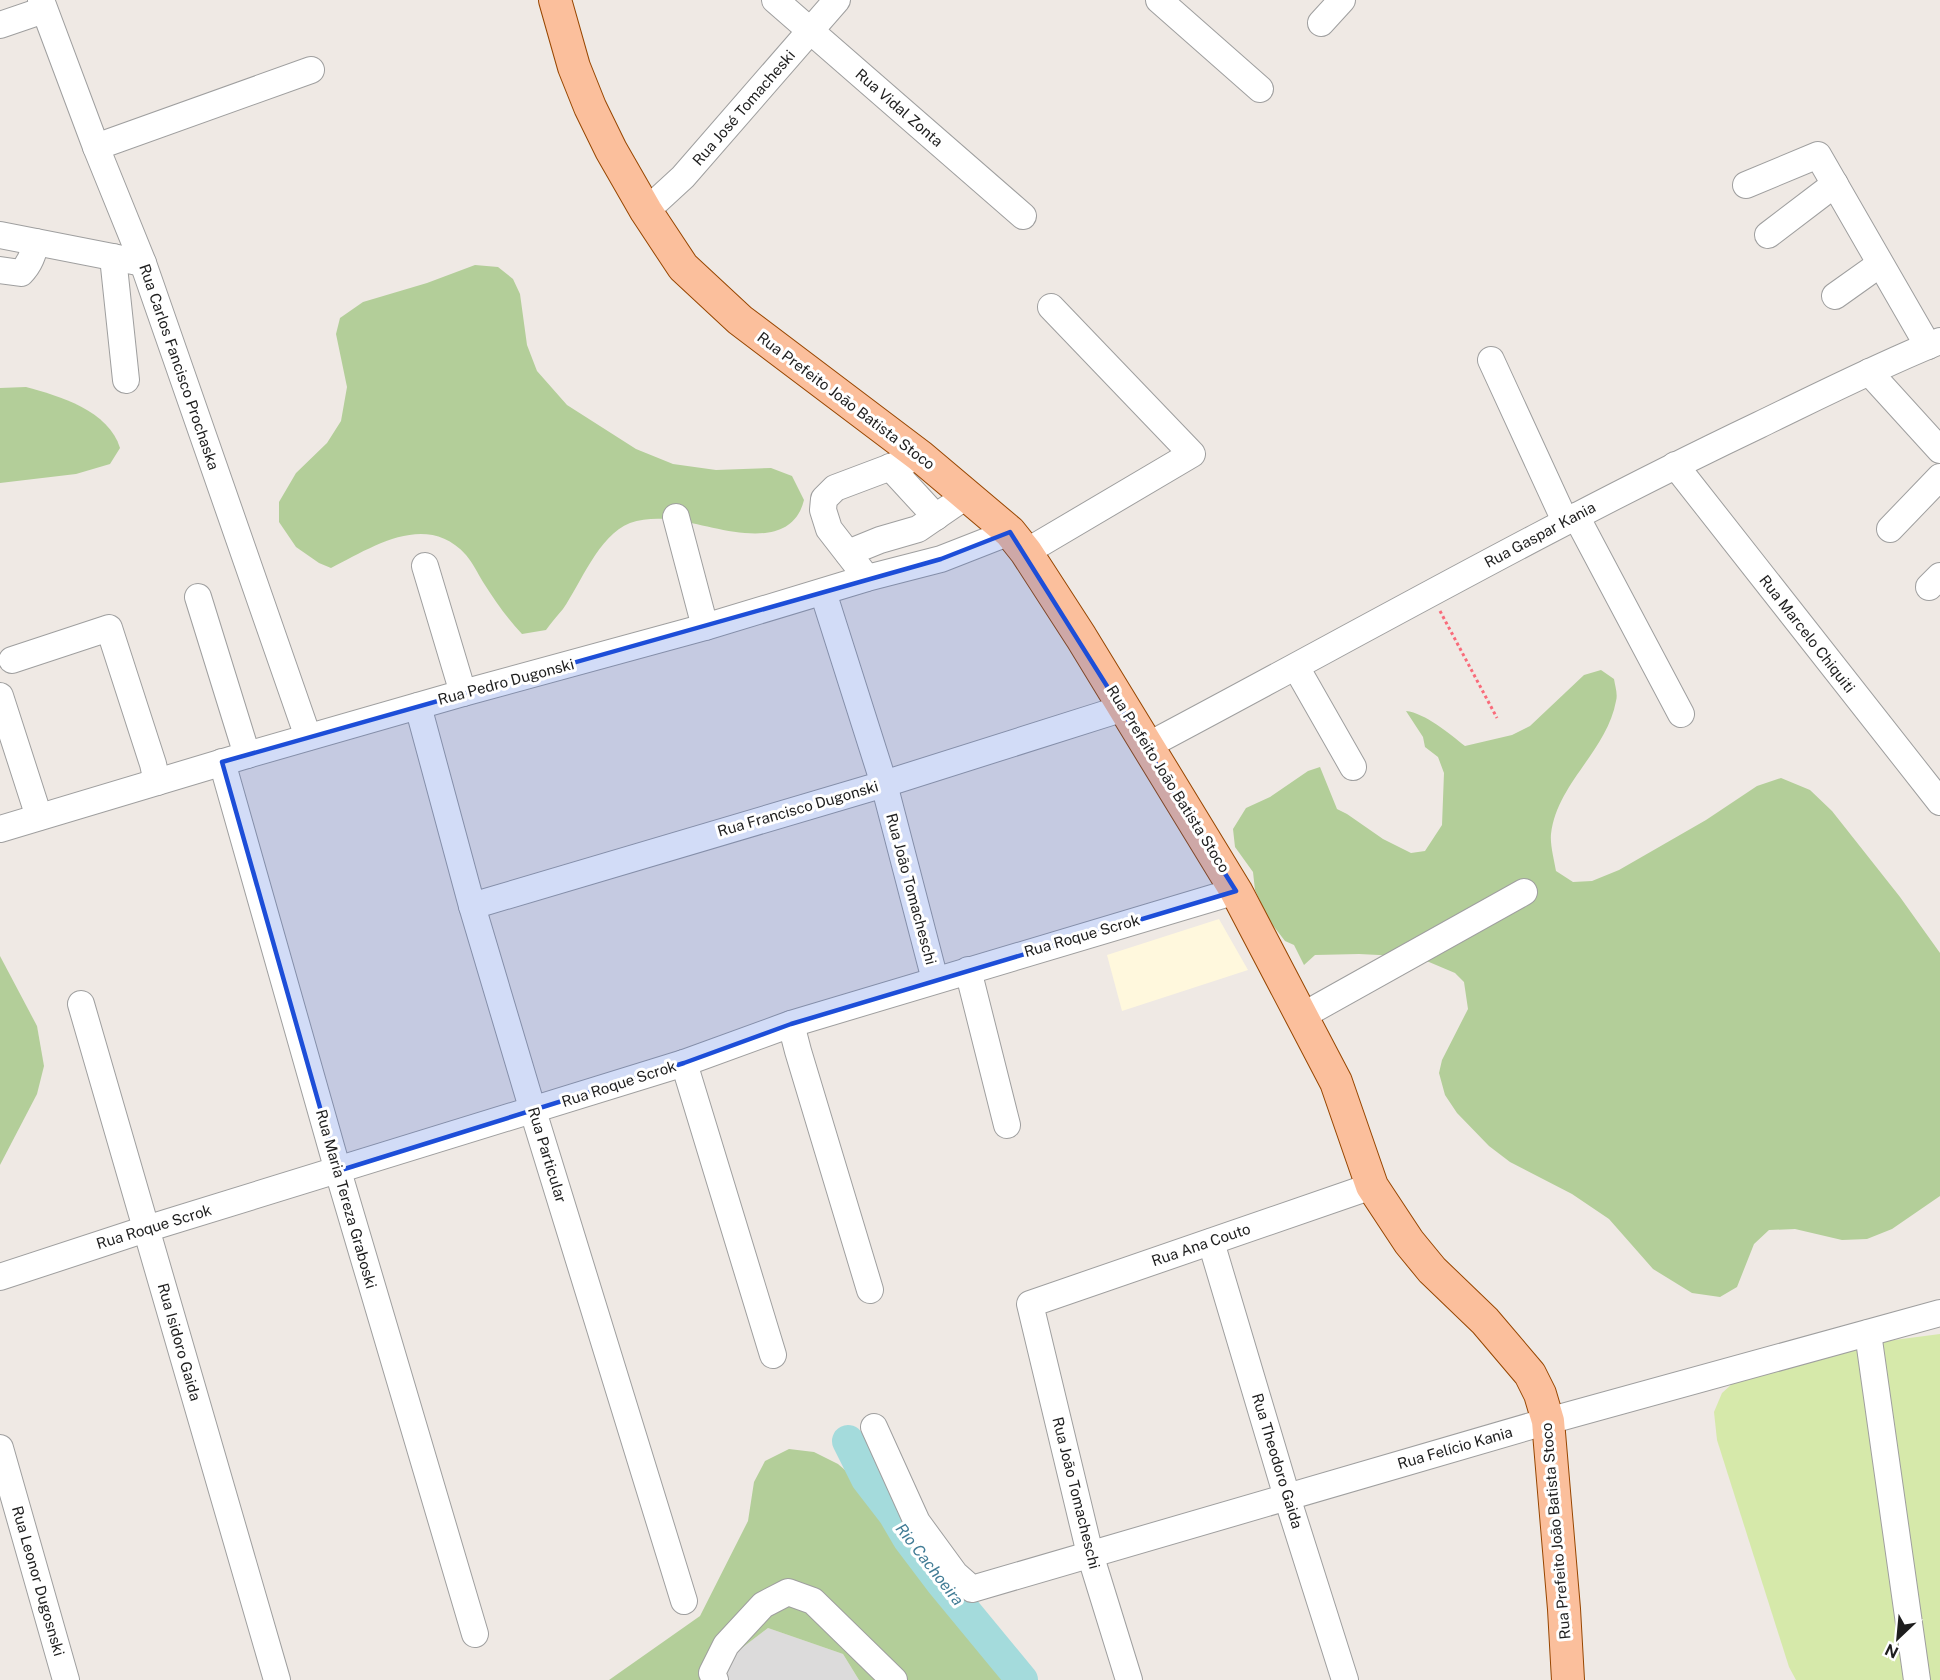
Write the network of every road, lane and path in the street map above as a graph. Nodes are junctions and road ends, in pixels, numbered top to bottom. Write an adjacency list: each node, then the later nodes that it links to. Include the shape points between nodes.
1 (555, 0): 15 (main road, Rua Prefeito João Batista Stoco, via 590,107)
2 (775, 0): 9 (street, Rua Vidal Zonta)
3 (837, 0): 9 (street, Rua José Tomacheski)
4 (1159, 0): 11 (street)
5 (1342, 0): 7 (street)
6 (43, 5): 8 (street); 12 (street, Rua Carlos Fancisco Prochaska)
7 (1321, 23)
8 (0, 25)
9 (810, 30): 15 (street, Rua José Tomacheski, via 683,177); 16 (street, Rua Vidal Zonta)
10 (312, 70): 12 (street)
11 (1260, 89)
12 (96, 147): 21 (street, Rua Carlos Fancisco Prochaska)
13 (1835, 184): 14 (street, via 1818,155); 18 (street); 22 (street)
14 (1746, 185)
15 (646, 211): 31 (main road, Rua Prefeito João Batista Stoco, via 683,267 740,320)
16 (1023, 216)
17 (0, 235): 19 (street)
18 (1768, 236)
19 (36, 242): 20 (street); 23 (street, via 32,258 21,273)
20 (113, 257): 21 (street); 29 (street)
21 (142, 262): 57 (street, Rua Carlos Fancisco Prochaska)
22 (1880, 264): 24 (street); 26 (street)
23 (0, 270)
24 (1835, 296)
25 (1051, 307): 40 (street, Rua Pedro Dugonski, via 1192,454)
26 (1934, 344): 28 (street, Rua Gaspar Kania)
27 (1491, 360): 37 (street)
28 (1869, 372): 30 (street); 32 (street, Rua Gaspar Kania)
29 (126, 380)
30 (1940, 450)
31 (920, 456): 33 (street); 35 (main road, Rua Prefeito João Batista Stoco)
32 (1675, 465): 37 (street, Rua Gaspar Kania); 64 (street, Rua Marcelo Chiquiti)
33 (890, 467): 38 (street); 41 (street, via 835,488 824,499 823,510 830,529)
34 (1940, 477): 39 (street)
35 (966, 496): 38 (street); 40 (main road, Rua Prefeito João Batista Stoco)
36 (676, 517): 48 (street)
37 (1570, 518): 46 (street, Rua Gaspar Kania); 55 (street)
38 (927, 523): 41 (street); 42 (street)
39 (1890, 529)
40 (1018, 542): 42 (street, Rua Pedro Dugonski); 54 (main road, Rua Prefeito João Batista Stoco)
41 (848, 553): 44 (street)
42 (941, 559): 44 (street, Rua Pedro Dugonski)
43 (425, 566): 51 (street)
44 (867, 578): 45 (street, Rua Pedro Dugonski)
45 (824, 592): 48 (street, Rua Pedro Dugonski); 63 (street, Rua João Tomacheschi)
46 (1430, 594): 50 (street, Rua Gaspar Kania); 56 (path)
47 (198, 597): 59 (street)
48 (705, 627): 51 (street, Rua Pedro Dugonski)
49 (12, 660): 62 (street, via 109,628)
50 (1296, 667): 58 (street, Rua Gaspar Kania); 61 (street)
51 (463, 693): 53 (street, Rua Pedro Dugonski)
52 (0, 696): 65 (street)
53 (418, 706): 57 (street, Rua Pedro Dugonski); 69 (street, Rua Particular)
54 (1124, 708): 58 (main road, Rua Prefeito João Batista Stoco); 63 (street, Rua Francisco Dugonski)
55 (1682, 714)
56 (1497, 718)
57 (308, 737): 59 (street, Rua Pedro Dugonski)
58 (1147, 746): 67 (main road, Rua Prefeito João Batista Stoco)
59 (247, 755): 60 (street, Rua Pedro Dugonski)
60 (222, 762): 62 (street, Rua Pedro Dugonski); 78 (street, Rua Maria Tereza Graboski)
61 (1353, 767)
62 (157, 782): 65 (street, Rua Pedro Dugonski)
63 (884, 784): 69 (street, Rua Francisco Dugonski); 71 (street, Rua João Tomacheschi)
64 (1940, 802)
65 (39, 817): 66 (street, Rua Pedro Dugonski)
66 (0, 829)
67 (1236, 891): 70 (street, Rua Roque Scrok); 73 (main road, Rua Prefeito João Batista Stoco)
68 (1524, 892): 73 (street)
69 (472, 906): 76 (street, Rua Particular)
70 (968, 970): 71 (street, Rua Roque Scrok); 77 (street)
71 (935, 980): 74 (street, Rua Roque Scrok)
72 (81, 1004): 80 (street, Rua Isidoro Gaida)
73 (1302, 1016): 79 (main road, Rua Prefeito João Batista Stoco, via 1336,1082)
74 (791, 1024): 75 (street, Rua Roque Scrok); 83 (street)
75 (684, 1063): 76 (street, Rua Roque Scrok); 87 (street)
76 (533, 1111): 78 (street, Rua Roque Scrok); 93 (street, Rua Particular)
77 (1007, 1125)
78 (338, 1171): 80 (street, Rua Roque Scrok); 94 (street, Rua Maria Tereza Graboski)
79 (1372, 1186): 81 (street, Rua Ana Couto); 88 (main road, Rua Prefeito João Batista Stoco, via 1432,1270 1485,1321 1530,1374)
80 (146, 1229): 82 (street, Rua Roque Scrok); 96 (street, Rua Isidoro Gaida)
81 (1211, 1242): 84 (street, Rua Ana Couto); 91 (street, Rua Theodoro Gaida)
82 (0, 1276)
83 (870, 1290)
84 (1030, 1304): 92 (street, Rua João Tomacheschi)
85 (1940, 1313): 86 (street, Rua Felício Kania)
86 (1868, 1333): 88 (street, Rua Felício Kania); 102 (street)
87 (773, 1355)
88 (1548, 1421): 91 (street, Rua Felício Kania); 101 (main road, Rua Prefeito João Batista Stoco)
89 (874, 1427): 92 (street, Rua Felício Kania, via 917,1522 955,1574 972,1589)
90 (0, 1448): 95 (street, Rua Leonor Dugosnski)
91 (1287, 1497): 92 (street, Rua Felício Kania); 100 (street, Rua Theodoro Gaida)
92 (1090, 1554): 99 (street, Rua João Tomacheschi)
93 (684, 1601)
94 (475, 1634)
95 (66, 1680)
96 (277, 1680)
97 (715, 1680): 98 (street, via 712,1673 726,1645 763,1605 788,1592 813,1601)
98 (894, 1680)
99 (1129, 1680)
100 (1345, 1680)
101 (1568, 1680)
102 (1917, 1680)

